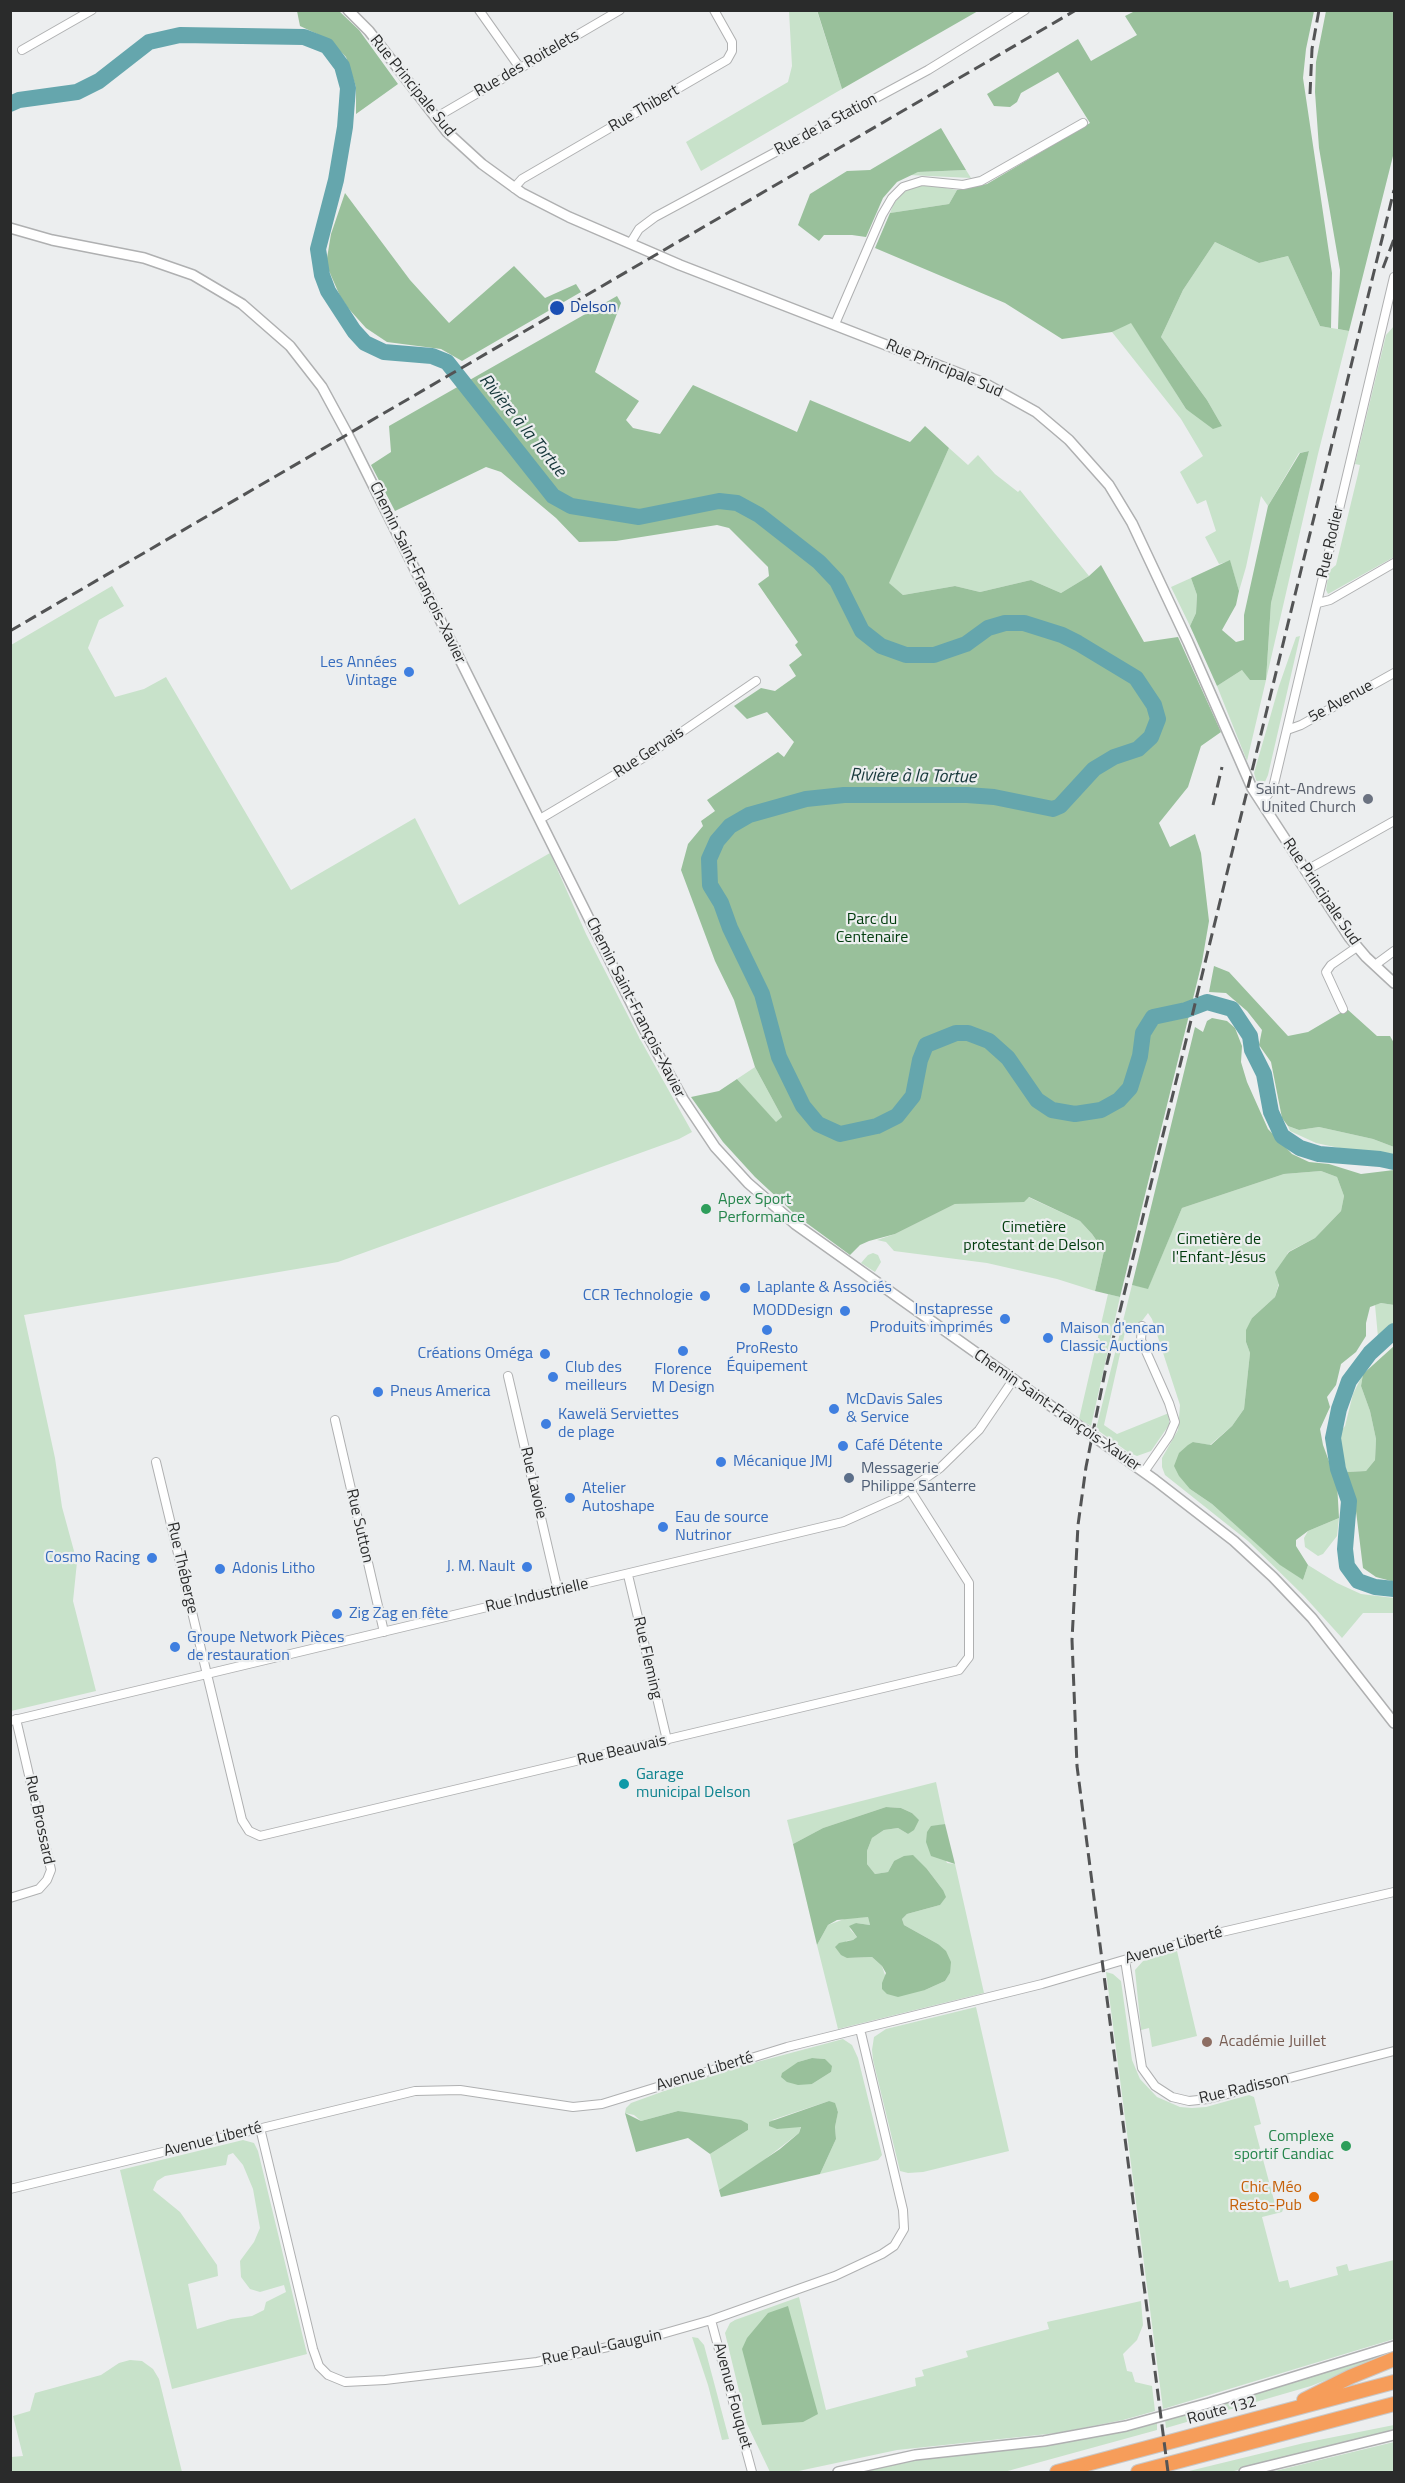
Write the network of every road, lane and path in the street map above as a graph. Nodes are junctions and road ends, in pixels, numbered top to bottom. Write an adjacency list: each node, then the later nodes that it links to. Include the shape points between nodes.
1 (92, 10): 7 (street)
2 (348, 10): 9 (street, Rue Principale Sud)
3 (479, 10): 8 (street)
4 (620, 10): 8 (street, Rue des Roitelets)
5 (714, 10): 11 (street, Rue Thibert, via 732,42 727,60 522,179)
6 (1025, 10): 13 (street, Rue de la Station, via 928,70 655,217 639,229)
7 (22, 50)
8 (520, 68): 9 (street, Rue des Roitelets)
9 (435, 118): 11 (street, Rue Principale Sud, via 469,153)
10 (1083, 123): 15 (street, via 981,181 963,185 922,181 903,187 882,215)
11 (514, 188): 13 (street, Rue Principale Sud)
12 (10, 228): 22 (street, Chemin Saint-François-Xavier, via 144,258 186,273 242,303 290,346 322,387 348,435)
13 (631, 243): 15 (street, Rue Principale Sud)
14 (1395, 277): 17 (street, Rue Rodier)
15 (834, 324): 21 (street, Rue Principale Sud, via 1005,393 1049,422 1090,461 1132,524 1245,776)
16 (1395, 563): 17 (street)
17 (1317, 603): 20 (street, Rue Rodier)
18 (1395, 673): 20 (street, 5e Avenue)
19 (756, 681): 22 (street, Rue Gervais, via 648,755)
20 (1287, 730): 21 (street, Rue Rodier, via 1273,788)
21 (1262, 802): 24 (street, Rue Principale Sud)
22 (540, 819): 32 (street, Chemin Saint-François-Xavier, via 669,1076 694,1118 725,1158 795,1224)
23 (1395, 821): 24 (street)
24 (1305, 872): 25 (street, Rue Principale Sud)
25 (1357, 947): 27 (street, Rue Principale Sud); 29 (street, via 1326,972)
26 (1395, 951): 27 (street)
27 (1375, 965): 28 (street, Rue Principale Sud)
28 (1395, 983)
29 (1343, 1009)
30 (1142, 1326): 35 (street, via 1141,1340 1175,1422)
31 (508, 1376): 38 (street, Rue Lavoie)
32 (1013, 1380): 35 (street, Chemin Saint-François-Xavier); 36 (street, Rue Industrielle, via 969,1440)
33 (335, 1420): 39 (street, Rue Sutton)
34 (156, 1462): 40 (street, Rue Théberge)
35 (1144, 1472): 42 (street, Chemin Saint-François-Xavier, via 1202,1515 1273,1577 1341,1652)
36 (910, 1490): 37 (street, Rue Industrielle, via 879,1508 838,1524); 43 (street, Rue Beauvais, via 969,1583 970,1650 964,1666 949,1673)
37 (628, 1575): 38 (street, Rue Industrielle); 43 (street, Rue Fleming)
38 (558, 1591): 39 (street, Rue Industrielle)
39 (384, 1632): 40 (street, Rue Industrielle)
40 (207, 1674): 41 (street, Rue Industrielle); 43 (street, Rue Beauvais, via 242,1820 249,1831 260,1836)
41 (13, 1720): 45 (street, Rue Brossard, via 51,1870 39,1889)
42 (1395, 1723)
43 (667, 1740)
44 (1395, 1892): 46 (street, Avenue Liberté, via 1209,1935)
45 (10, 1898)
46 (1125, 1960): 47 (street, Avenue Liberté); 48 (street, Rue Radisson, via 1142,2068 1155,2086 1172,2097 1189,2101 1208,2099)
47 (860, 2029): 49 (street, Avenue Liberté, via 591,2106 428,2089); 51 (street, Rue Paul-Gauguin, via 903,2210 902,2235 889,2250 856,2267)
48 (1395, 2050)
49 (260, 2128): 50 (street, Avenue Liberté); 51 (street, Rue Paul-Gauguin, via 313,2349 319,2366 332,2378 351,2382 392,2380 503,2367 609,2347)
50 (10, 2189)
51 (711, 2320): 60 (street, Avenue Fouquet)
52 (1395, 2346): 61 (street, via 1126,2426 1051,2440 915,2455)
53 (1395, 2359): 56 (highway)
54 (1395, 2382): 56 (highway, Route 132)
55 (1395, 2404): 58 (highway)
56 (1278, 2413): 62 (highway, Route 132)
57 (1395, 2413): 58 (highway)
58 (1347, 2417): 63 (highway)
59 (1395, 2435): 64 (street)
60 (752, 2472)
61 (838, 2472)
62 (1057, 2472)
63 (1138, 2472)
64 (1244, 2472)

